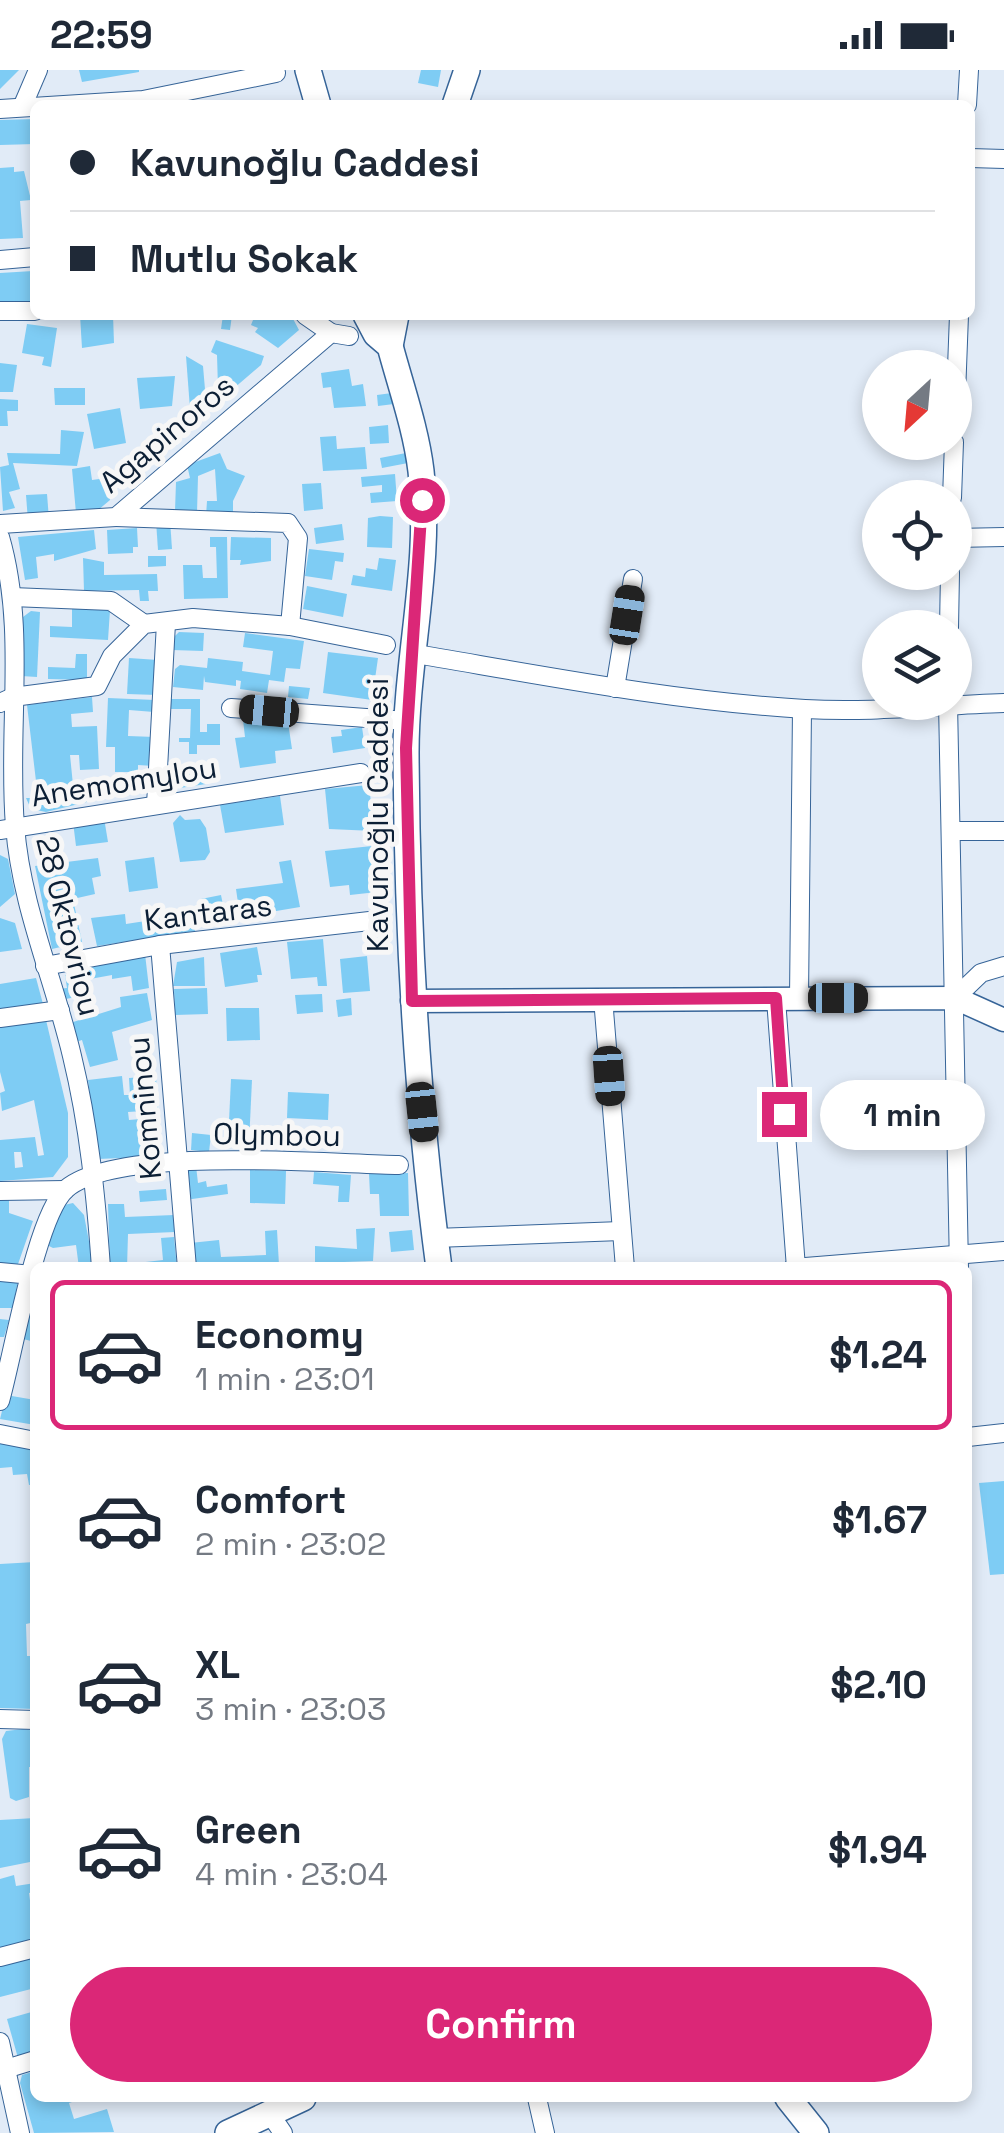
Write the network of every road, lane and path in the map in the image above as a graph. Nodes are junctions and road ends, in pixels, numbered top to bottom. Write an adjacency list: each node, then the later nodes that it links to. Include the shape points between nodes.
1 (38, 70): 10 (street)
2 (308, 70): 7 (main road)
3 (467, 70): 8 (main road)
4 (969, 70): 9 (street)
5 (276, 73): 6 (street)
6 (154, 100)
7 (317, 100)
8 (458, 100)
9 (967, 100)
10 (22, 106): 11 (street); 12 (street)
11 (30, 106)
12 (0, 109)
13 (975, 158): 14 (street)
14 (1004, 158)
15 (30, 257): 16 (street)
16 (0, 260)
17 (0, 311): 18 (street)
18 (30, 312)
19 (314, 320): 25 (street, Agapinoros, via 340,335)
20 (369, 320): 23 (main road, Kavunoğlu Caddesi)
21 (395, 320): 23 (main road)
22 (959, 320): 24 (street)
23 (390, 346): 35 (main road, Kavunoğlu Caddesi, via 422,472 422,529)
24 (958, 350)
25 (116, 517): 26 (street, Agapinoros); 34 (street, via 288,523 298,538)
26 (0, 524)
27 (0, 537): 31 (street, 28 Oktovriou)
28 (1004, 537): 29 (street)
29 (972, 538)
30 (633, 578): 36 (street)
31 (12, 597): 33 (street, via 111,601); 37 (street, 28 Oktovriou)
32 (166, 623): 33 (street); 34 (street, via 193,618); 46 (street)
33 (144, 624): 37 (street, via 112,656 97,686)
34 (290, 626): 35 (street)
35 (398, 649): 36 (street); 44 (main road, Kavunoğlu Caddesi)
36 (615, 688): 42 (street)
37 (6, 700): 47 (street, 28 Oktovriou)
38 (1004, 703): 39 (street)
39 (972, 704)
40 (862, 707): 42 (street)
41 (231, 708): 44 (street)
42 (802, 709): 55 (street)
43 (949, 720): 48 (street)
44 (407, 721): 57 (main road, Kavunoğlu Caddesi)
45 (361, 773): 46 (street, Anemomylou)
46 (156, 805): 47 (street, Anemomylou)
47 (7, 828): 52 (street, 28 Oktovriou)
48 (954, 830): 49 (street); 56 (street)
49 (1004, 831)
50 (378, 920): 51 (street, Kantaras)
51 (160, 944): 52 (street, Kantaras); 61 (street, Komninou)
52 (45, 966): 58 (street, 28 Oktovriou)
53 (1004, 966): 56 (street, via 981,973)
54 (603, 998): 55 (street); 57 (street); 66 (street)
55 (787, 998): 56 (street); 75 (street)
56 (955, 998): 60 (street); 69 (street)
57 (412, 1001): 67 (main road, Kavunoğlu Caddesi)
58 (60, 1010): 59 (street); 63 (street, 28 Oktovriou)
59 (0, 1018)
60 (1004, 1020)
61 (177, 1161): 62 (street, Olymbou); 63 (street, Olymbou); 72 (street, Komninou)
62 (399, 1165)
63 (95, 1175): 64 (street, Olymbou); 71 (street, 28 Oktovriou)
64 (64, 1190): 65 (street); 70 (street)
65 (0, 1191)
66 (621, 1231): 67 (street); 74 (street)
67 (435, 1238): 73 (main road, Kavunoğlu Caddesi)
68 (1004, 1251): 69 (street)
69 (958, 1261): 76 (street)
70 (35, 1262)
71 (101, 1262)
72 (186, 1262)
73 (438, 1262)
74 (624, 1262)
75 (795, 1262)
76 (931, 1262)
77 (0, 1272): 78 (street)
78 (30, 1275)
79 (30, 1283): 80 (street)
80 (0, 1400)
81 (0, 1434): 84 (street)
82 (1004, 1434): 83 (street)
83 (972, 1437)
84 (30, 1440)
85 (0, 1720): 86 (street)
86 (30, 1720)
87 (30, 1949): 88 (street)
88 (0, 1957)
89 (0, 2042): 91 (street)
90 (30, 2062): 91 (street)
91 (9, 2068): 96 (street)
92 (299, 2102): 95 (main road)
93 (538, 2102): 98 (street)
94 (791, 2102): 99 (main road)
95 (276, 2124): 97 (main road)
96 (20, 2133)
97 (228, 2133)
98 (545, 2133)
99 (816, 2133)

